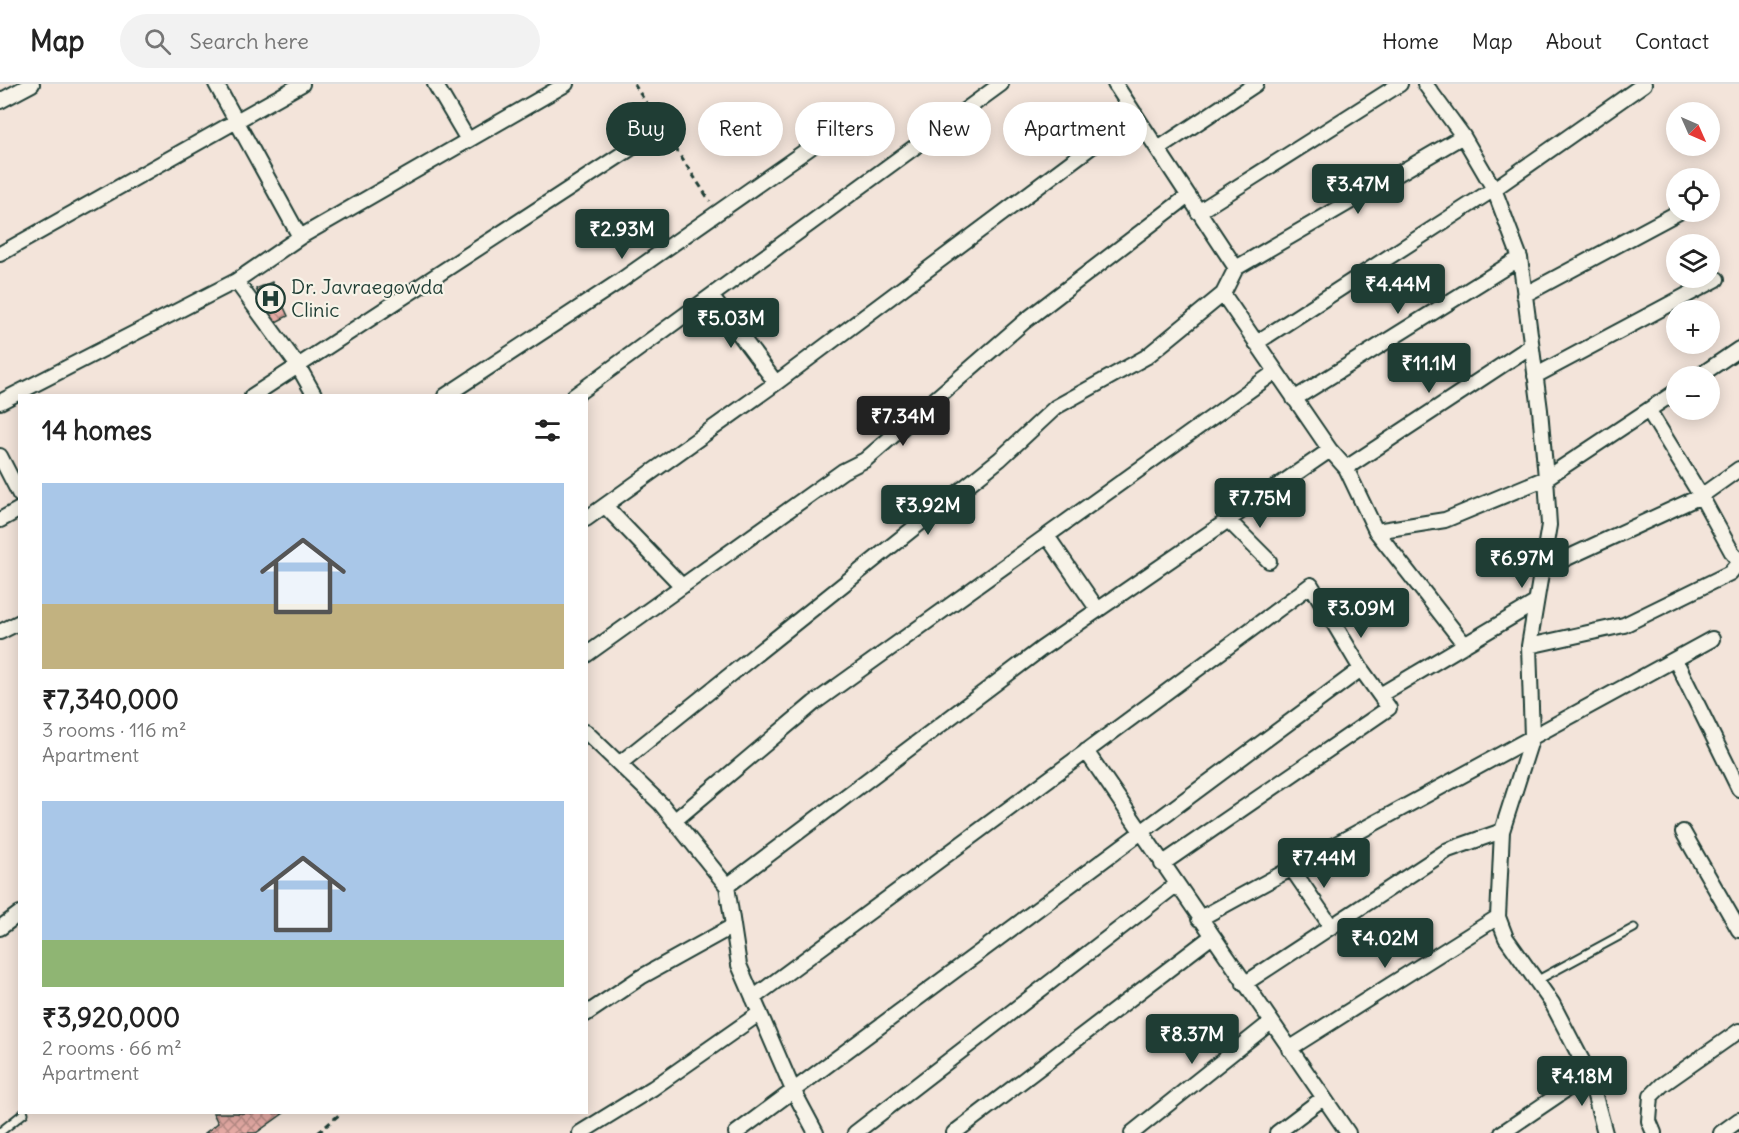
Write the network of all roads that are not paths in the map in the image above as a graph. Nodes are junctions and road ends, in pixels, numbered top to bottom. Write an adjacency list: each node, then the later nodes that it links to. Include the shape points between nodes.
1 (32, 84): 12 (street)
2 (216, 84): 14 (street)
3 (302, 84): 14 (street)
4 (435, 84): 17 (street)
5 (566, 84): 17 (street)
6 (1001, 84): 34 (street)
7 (1115, 84): 13 (street)
8 (1256, 84): 18 (street)
9 (1400, 84): 24 (street)
10 (1425, 84): 16 (street)
11 (1637, 86): 22 (street)
12 (0, 101)
13 (1127, 102)
14 (238, 121): 26 (street); 27 (street)
15 (1147, 132): 18 (street)
16 (1463, 136): 22 (street); 29 (street)
17 (468, 140): 26 (street)
18 (1158, 149): 23 (street)
19 (619, 156): 38 (street)
20 (798, 156): 45 (street)
21 (1079, 156): 42 (street)
22 (1494, 189): 28 (street); 35 (street)
23 (1188, 196): 24 (street); 68 (street, via 1024,321 865,460 843,471)
24 (1198, 212): 29 (street)
25 (1666, 219): 33 (street)
26 (300, 237): 30 (street)
27 (0, 254)
28 (1520, 258): 33 (street); 47 (street)
29 (1236, 268): 32 (street)
30 (236, 281): 38 (street); 49 (street)
31 (1700, 288): 41 (street)
32 (1223, 294): 35 (street); 83 (street, via 1146,357 1056,407 1000,459)
33 (1524, 295): 36 (street)
34 (711, 296): 42 (street); 46 (street)
35 (1256, 343): 40 (street)
36 (1531, 346): 41 (street); 53 (street)
37 (1739, 349): 39 (street)
38 (298, 366): 43 (street); 44 (street)
39 (1714, 366)
40 (1275, 372): 47 (street); 64 (street)
41 (1535, 376): 55 (street)
42 (776, 383): 58 (street)
43 (255, 394)
44 (314, 394)
45 (449, 394)
46 (577, 394)
47 (1294, 399): 51 (street)
48 (1666, 399): 50 (street)
49 (0, 402)
50 (1649, 411): 55 (street); 57 (street)
51 (1330, 450): 53 (street); 62 (street)
52 (0, 456): 56 (street)
53 (1346, 468): 63 (street)
54 (1739, 469): 57 (street)
55 (1546, 478): 63 (street, via 1445,520); 67 (street, via 1549,525)
56 (18, 491)
57 (1701, 496): 65 (street); 67 (street)
58 (605, 506): 60 (street); 68 (street)
59 (18, 510): 61 (street)
60 (588, 518)
61 (0, 520)
62 (1228, 520): 66 (street); 70 (street)
63 (1376, 531): 74 (street)
64 (1047, 536): 70 (street); 85 (street, via 814,703)
65 (1739, 560): 75 (street, via 1730,573 1624,625)
66 (1269, 561)
67 (1541, 570): 69 (street)
68 (681, 585): 76 (street)
69 (1535, 603): 74 (street); 75 (street)
70 (1098, 610): 92 (street)
71 (18, 623): 72 (street)
72 (0, 633)
73 (1712, 639): 77 (street)
74 (1465, 645): 79 (street)
75 (1529, 645): 81 (street)
76 (588, 654)
77 (1675, 659): 81 (street); 84 (street)
78 (1361, 669): 79 (street); 82 (street, via 1311,585); 87 (street)
79 (1380, 696): 89 (street, via 1389,708)
80 (588, 734): 83 (street)
81 (1532, 737): 86 (street); 90 (street)
82 (1086, 751): 87 (street); 104 (street)
83 (619, 764): 85 (street)
84 (1739, 789)
85 (674, 821): 92 (street)
86 (1502, 831): 94 (street); 97 (street, via 1448,850)
87 (1141, 832): 89 (street); 111 (street)
88 (1683, 832): 100 (street)
89 (1162, 864): 91 (street)
90 (1292, 869): 95 (street); 97 (street)
91 (1176, 885): 95 (street); 119 (street)
92 (727, 886): 96 (street)
93 (18, 914): 98 (street)
94 (1498, 917): 102 (street, via 1506,938); 109 (street)
95 (1199, 920): 101 (street)
96 (733, 926): 104 (street, via 738,965); 105 (street, via 641,977)
97 (1331, 926): 103 (street)
98 (0, 928)
99 (1634, 928): 102 (lane)
100 (1739, 930)
101 (1211, 937): 103 (street); 120 (street)
102 (1536, 981): 110 (street, via 1552,1003)
103 (1244, 984): 107 (street)
104 (753, 998): 106 (street)
105 (588, 1013)
106 (760, 1013): 111 (street); 116 (street, via 653,1088)
107 (1271, 1022): 109 (street); 121 (street)
108 (1739, 1031): 126 (street, via 1651,1096 1649,1121)
109 (1289, 1048): 112 (street)
110 (1589, 1074): 124 (street); 125 (street)
111 (793, 1090): 117 (street); 118 (street)
112 (1323, 1098): 122 (street); 123 (street)
113 (23, 1114): 115 (lane)
114 (1739, 1120): 127 (street)
115 (0, 1132)
116 (580, 1133)
117 (736, 1133)
118 (816, 1133)
119 (855, 1133)
120 (954, 1133)
121 (1132, 1133)
122 (1277, 1133)
123 (1348, 1133)
124 (1502, 1133)
125 (1605, 1133)
126 (1654, 1133)
127 (1721, 1133)

